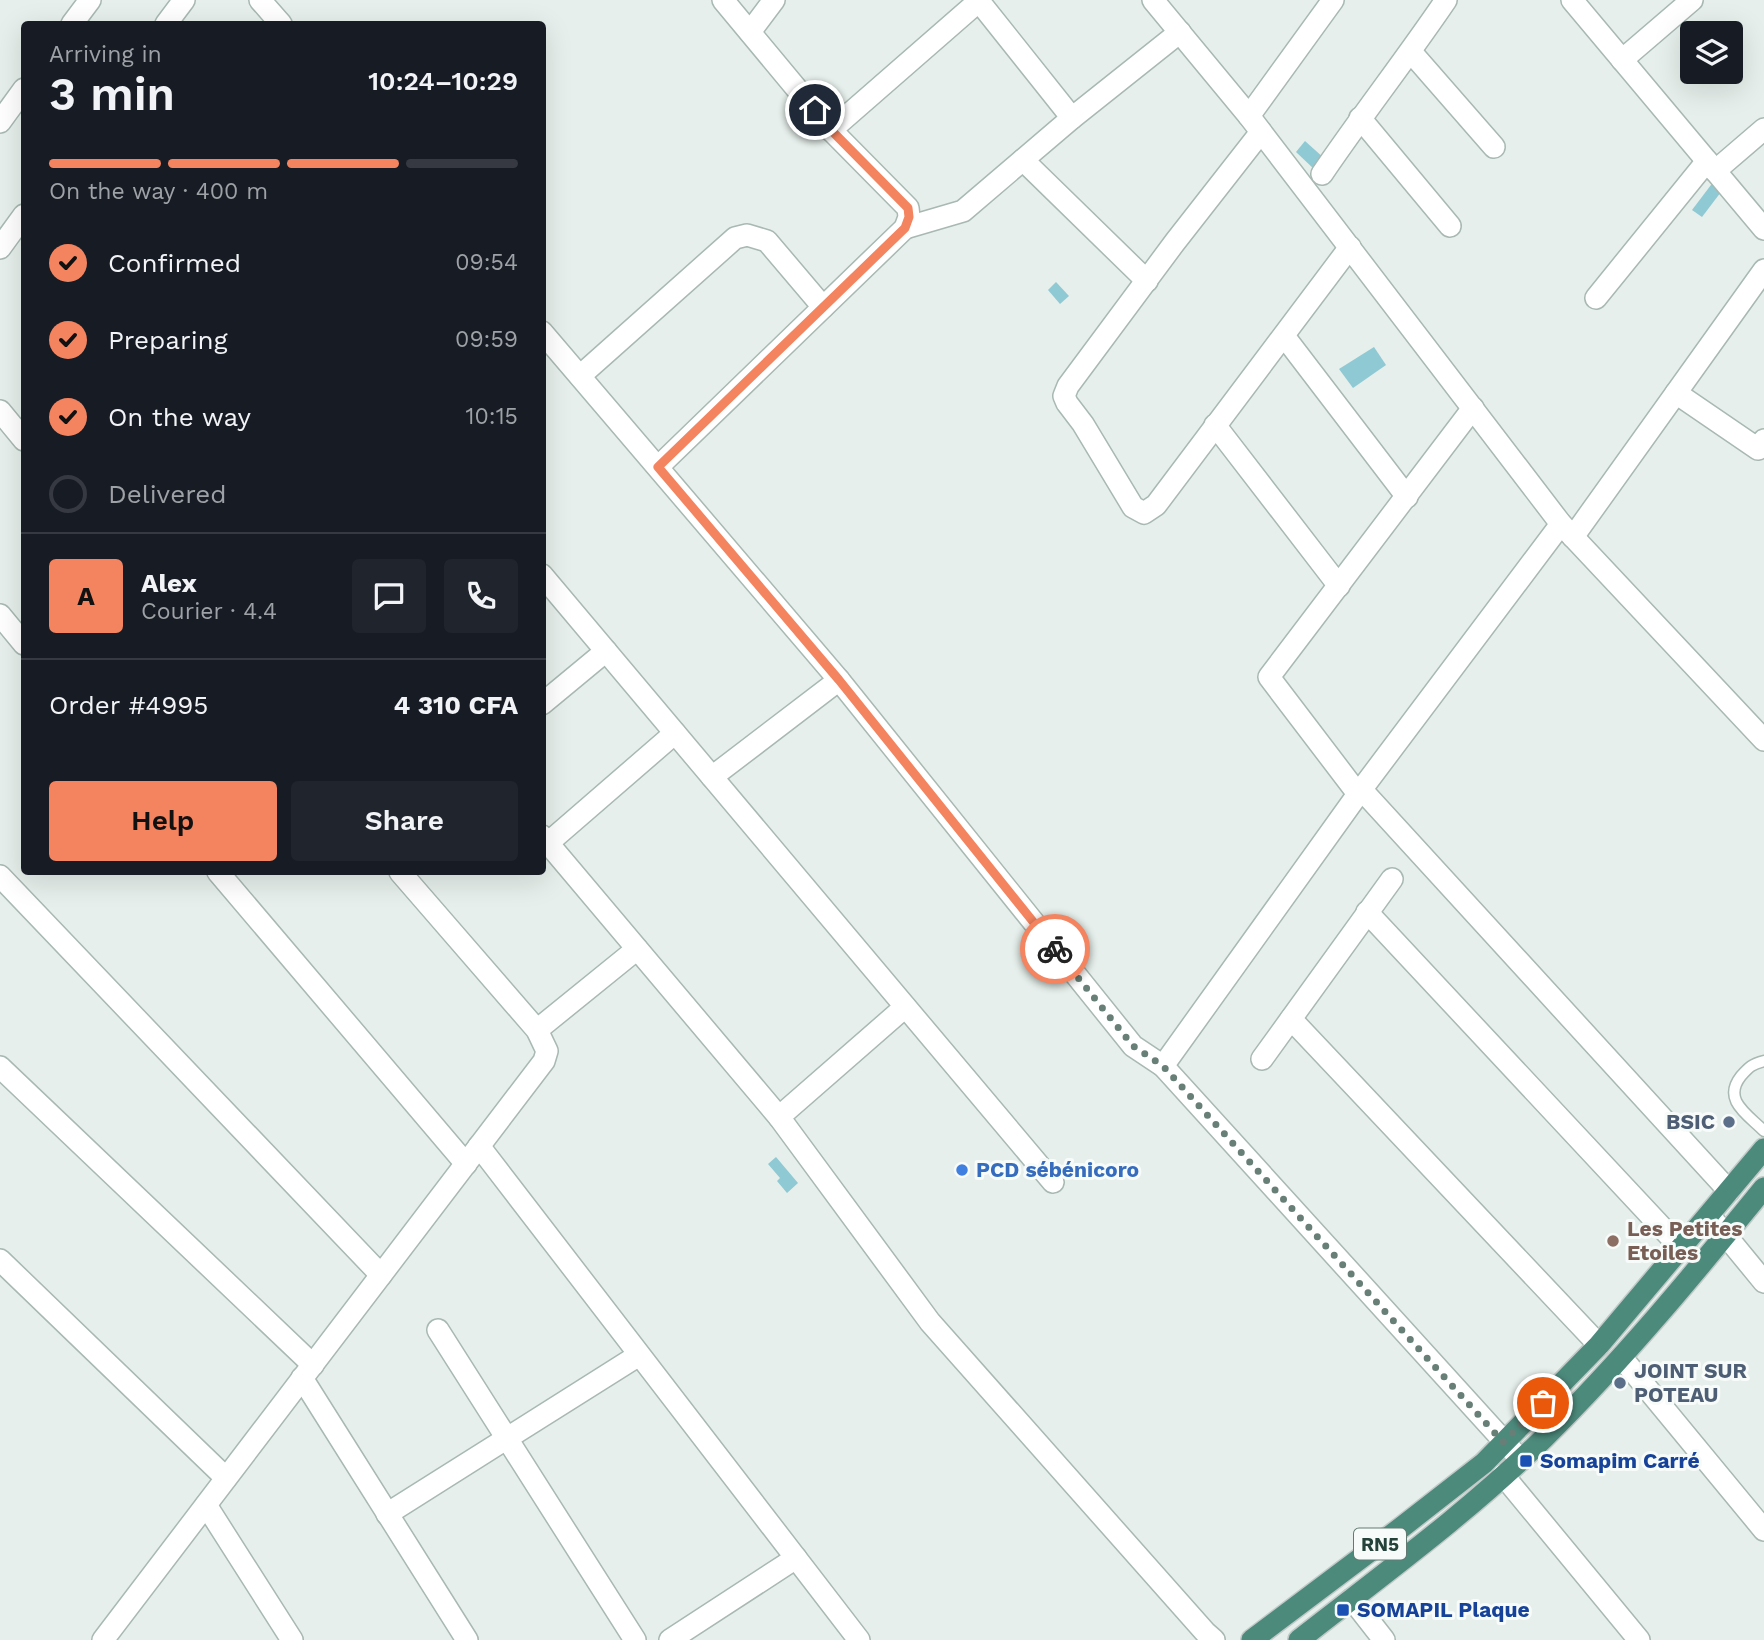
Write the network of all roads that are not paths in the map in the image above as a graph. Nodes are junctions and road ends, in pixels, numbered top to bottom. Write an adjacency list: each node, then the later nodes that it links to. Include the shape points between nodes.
1 (184, 0): 13 (street)
2 (260, 0): 14 (street)
3 (723, 0): 15 (street)
4 (774, 0): 15 (street)
5 (979, 0): 20 (street); 25 (street)
6 (1153, 0): 16 (street)
7 (1333, 0): 23 (street)
8 (1446, 0): 17 (street)
9 (1572, 0): 18 (street)
10 (1692, 0): 18 (street)
11 (88, 1): 12 (street)
12 (74, 21)
13 (168, 21)
14 (278, 21)
15 (750, 32): 25 (street)
16 (1180, 32): 20 (street); 23 (street)
17 (1411, 51): 21 (street); 26 (street)
18 (1622, 60): 28 (street)
19 (21, 93): 22 (street)
20 (1072, 118): 27 (street)
21 (1360, 118): 29 (street); 31 (street)
22 (0, 122)
23 (1255, 124): 34 (street); 37 (street)
24 (1764, 129): 28 (street)
25 (831, 130): 32 (street, via 908,208)
26 (1494, 148)
27 (1023, 160): 32 (street, via 963,211); 37 (street)
28 (1711, 166): 33 (street); 38 (street)
29 (1322, 174)
30 (21, 221): 35 (street)
31 (1450, 226)
32 (905, 228): 39 (street)
33 (1764, 229)
34 (1350, 247): 40 (street); 44 (street)
35 (0, 248)
36 (1764, 270): 43 (street)
37 (1146, 281): 46 (street, via 1068,386 1067,403 1133,507 1144,513 1156,505)
38 (1596, 298)
39 (823, 307): 42 (street, via 767,241 735,237); 49 (street)
40 (1284, 336): 46 (street); 50 (street)
41 (546, 337): 42 (street)
42 (580, 376): 49 (street)
43 (1676, 393): 48 (street, via 1758,449); 51 (street)
44 (1473, 408): 50 (street); 51 (street)
45 (0, 411): 47 (street)
46 (1215, 425): 53 (street)
47 (21, 436)
48 (1764, 440)
49 (658, 467): 57 (street)
50 (1407, 497): 53 (street)
51 (1567, 530): 60 (street); 62 (street)
52 (546, 580): 56 (street)
53 (1339, 586): 62 (street, via 1269,677)
54 (0, 615): 55 (street)
55 (21, 640)
56 (606, 651): 58 (street); 59 (street)
57 (839, 680): 61 (street); 76 (street, via 1133,1046)
58 (546, 701)
59 (675, 733): 61 (street); 63 (street)
60 (1764, 740)
61 (712, 777): 71 (street)
62 (1359, 792): 76 (street); 85 (street)
63 (546, 838)
64 (546, 840): 70 (street)
65 (221, 875): 82 (street)
66 (403, 875): 73 (street)
67 (0, 876): 90 (street)
68 (1392, 879): 69 (street)
69 (1367, 912): 72 (street); 88 (street)
70 (637, 949): 73 (street); 78 (street)
71 (905, 1007): 78 (street); 83 (street)
72 (1291, 1019): 74 (street); 93 (street)
73 (537, 1030): 80 (street, via 547,1051 544,1061)
74 (1262, 1059)
75 (1764, 1061): 79 (lane, via 1751,1064 1733,1092 1736,1103)
76 (1163, 1066): 98 (street)
77 (0, 1067): 96 (street)
78 (779, 1118): 113 (street, via 930,1322)
79 (1764, 1131)
80 (479, 1146): 82 (street); 94 (street)
81 (1764, 1149): 85 (highway, RN5)
82 (466, 1164): 90 (street)
83 (1053, 1182)
84 (1764, 1188): 87 (highway, RN5)
85 (1729, 1191): 86 (highway, RN5)
86 (1709, 1215): 87 (street); 88 (highway, RN5)
87 (1725, 1236): 91 (street); 95 (highway, RN5)
88 (1681, 1248): 93 (highway, RN5)
89 (0, 1260): 101 (street)
90 (381, 1275): 96 (street)
91 (1764, 1282)
92 (438, 1330): 97 (street)
93 (1600, 1345): 98 (highway, RN5)
94 (639, 1355): 97 (street); 105 (street)
95 (1622, 1358): 99 (highway, RN5); 104 (street)
96 (308, 1371): 101 (street); 103 (street)
97 (507, 1439): 103 (street); 110 (street)
98 (1503, 1442): 99 (street); 114 (highway, RN5, via 1484,1463)
99 (1521, 1460): 100 (highway, RN5)
100 (1503, 1475): 106 (highway, RN5); 117 (street)
101 (226, 1478): 102 (street)
102 (206, 1505): 107 (street); 108 (street)
103 (387, 1514): 109 (street)
104 (1764, 1530)
105 (796, 1558): 111 (street); 112 (street)
106 (1352, 1599): 115 (highway, RN5); 116 (street)
107 (107, 1638)
108 (292, 1640)
109 (467, 1640)
110 (635, 1640)
111 (670, 1640)
112 (859, 1640)
113 (1214, 1640)
114 (1252, 1640)
115 (1299, 1640)
116 (1384, 1640)
117 (1639, 1640)

